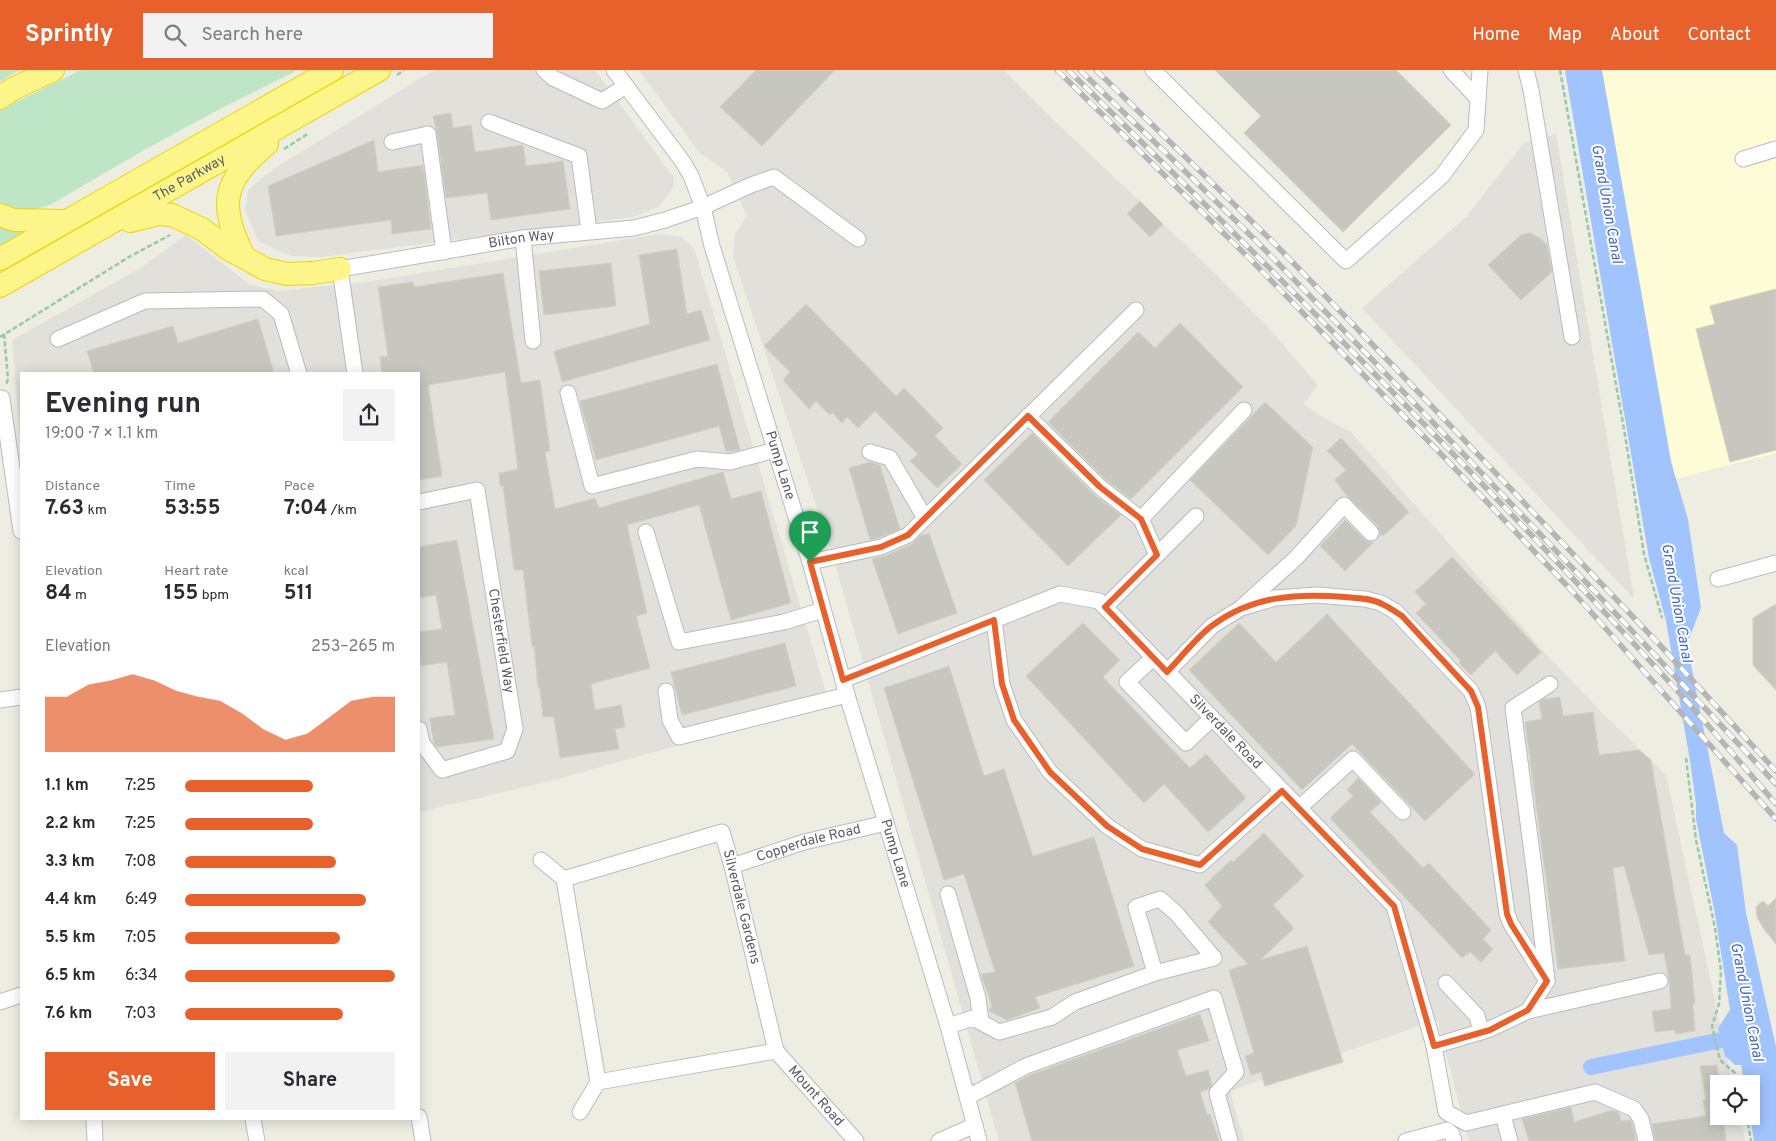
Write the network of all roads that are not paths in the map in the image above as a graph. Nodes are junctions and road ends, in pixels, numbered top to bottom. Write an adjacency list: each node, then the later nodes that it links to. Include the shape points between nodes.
1 (53, 70): 11 (highway)
2 (332, 70): 20 (highway, The Parkway)
3 (379, 70): 13 (highway, The Parkway)
4 (544, 70): 10 (street, via 553,78 602,100)
5 (614, 70): 10 (street, Pump Lane)
6 (1153, 70): 12 (street, via 1346,261 1442,176 1476,130)
7 (1451, 70): 12 (street)
8 (1480, 70): 12 (street)
9 (1526, 70): 31 (street, via 1532,90)
10 (626, 86): 18 (street, Pump Lane, via 680,156)
11 (0, 98)
12 (1478, 98)
13 (309, 111): 21 (highway, The Parkway); 26 (highway, via 258,152 232,185 227,202 228,216)
14 (489, 122): 22 (street, via 579,156)
15 (392, 142): 25 (street, via 428,134)
16 (1776, 149): 17 (street)
17 (1743, 159)
18 (703, 207): 22 (street, Bilton Way, via 634,228); 24 (street, Bilton Way, via 774,176); 40 (street, Pump Lane)
19 (0, 214): 20 (highway, via 14,220)
20 (66, 221): 27 (highway, The Parkway)
21 (100, 229): 26 (highway, via 158,214 172,215 202,229); 29 (highway, The Parkway)
22 (589, 231): 23 (street, Bilton Way)
23 (523, 238): 25 (street, Bilton Way); 33 (street)
24 (858, 238)
25 (444, 252): 28 (street, Bilton Way)
26 (244, 257): 28 (highway, via 265,269 287,274)
27 (0, 259)
28 (340, 269): 35 (street)
29 (0, 286)
30 (1136, 310): 39 (street)
31 (1572, 337)
32 (58, 339): 34 (street, via 145,301 263,298 281,314)
33 (533, 341)
34 (298, 372)
35 (354, 372)
36 (568, 393): 40 (street, via 592,486 697,459 730,462)
37 (2, 398): 46 (street)
38 (1244, 410): 45 (street)
39 (1028, 416): 44 (street); 45 (street, via 1100,487)
40 (775, 450): 50 (street, Pump Lane)
41 (870, 452): 44 (street, via 890,458)
42 (420, 502): 65 (street, Chesterfield Way, via 477,490 514,728 507,751 442,770)
43 (1196, 516): 49 (street)
44 (925, 518): 50 (street, via 908,535 881,547)
45 (1141, 519): 49 (street)
46 (20, 524)
47 (646, 532): 55 (street, via 679,642 784,622)
48 (1371, 532): 54 (street, via 1344,505 1296,558)
49 (1157, 555): 53 (street)
50 (810, 562): 55 (street, Pump Lane)
51 (1776, 562): 52 (street)
52 (1718, 579)
53 (1105, 607): 56 (street, Silverdale Road, via 1099,602 1060,594); 57 (street, Silverdale Road)
54 (1241, 608): 58 (street, via 1212,626); 75 (street, via 1275,598 1317,595 1381,603 1402,616 1471,691 1478,707 1507,914)
55 (823, 610): 60 (street, Pump Lane)
56 (994, 620): 60 (street, Silverdale Road); 66 (street, via 1002,684 1014,720 1050,772 1107,826 1142,849 1200,865)
57 (1153, 658): 58 (street, Silverdale Road); 64 (street, via 1127,682 1173,730 1186,743)
58 (1167, 672): 64 (street, Silverdale Road)
59 (1550, 684): 75 (street, via 1512,708)
60 (845, 688): 61 (street, Silverdale Road, via 679,737 670,720); 69 (street, Pump Lane)
61 (666, 691)
62 (20, 697): 63 (street)
63 (0, 700)
64 (1212, 718): 66 (street, Silverdale Road)
65 (420, 742)
66 (1282, 791): 67 (street, Silverdale Road)
67 (1299, 808): 68 (street, via 1353,759); 84 (street, Silverdale Road, via 1394,906)
68 (1403, 812)
69 (886, 823): 71 (street, Copperdale Road, via 804,842); 82 (street, Pump Lane)
70 (541, 860): 72 (street)
71 (732, 866): 72 (street, Silverdale Gardens, via 722,832); 85 (street, Silverdale Gardens)
72 (564, 879): 86 (street)
73 (948, 894): 81 (street, via 978,998)
74 (1155, 973): 74 (street, via 1136,907 1160,899 1214,958); 81 (street, via 1075,1002 1052,1017 999,1032)
75 (1547, 981): 80 (street)
76 (1660, 981): 80 (street)
77 (1446, 983): 83 (street, via 1477,1016)
78 (20, 995): 79 (street)
79 (0, 1002)
80 (1528, 1010): 83 (street)
81 (981, 1022): 82 (street, via 973,1018)
82 (948, 1026): 87 (street, Pump Lane)
83 (1480, 1032): 84 (street)
84 (1434, 1046): 89 (street, Silverdale Road, via 1446,1112 1466,1123)
85 (776, 1051): 86 (street); 98 (street, Mount Road)
86 (598, 1082): 88 (street)
87 (968, 1097): 93 (street, Pump Lane); 101 (street, via 1026,1066 1214,998 1236,1072 1217,1093)
88 (580, 1112)
89 (1503, 1115): 103 (street); 104 (street, via 1595,1092 1634,1109 1641,1119)
90 (94, 1120): 95 (street)
91 (253, 1120): 96 (street)
92 (420, 1120): 97 (street)
93 (975, 1124): 99 (street); 100 (street, Pump Lane)
94 (1453, 1138): 102 (street, via 1446,1130)
95 (95, 1141)
96 (257, 1141)
97 (423, 1141)
98 (856, 1141)
99 (939, 1141)
100 (979, 1141)
101 (1230, 1141)
102 (1406, 1141)
103 (1510, 1141)
104 (1646, 1141)

